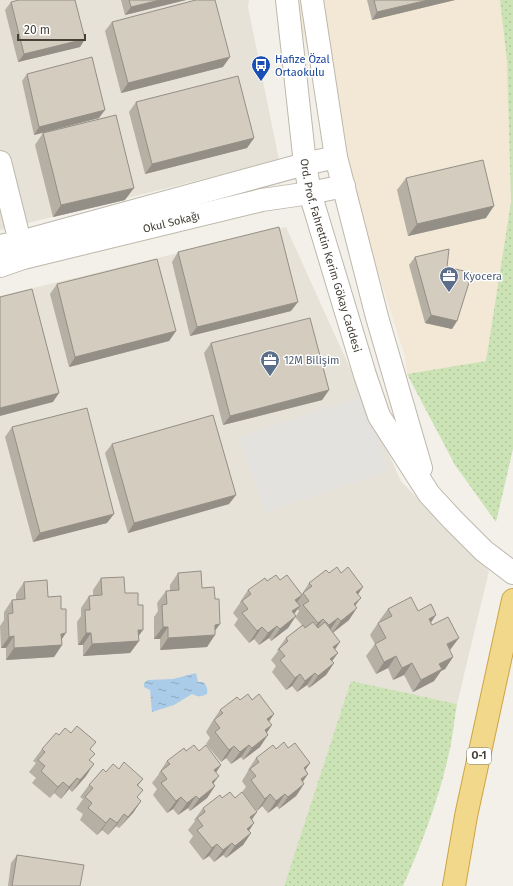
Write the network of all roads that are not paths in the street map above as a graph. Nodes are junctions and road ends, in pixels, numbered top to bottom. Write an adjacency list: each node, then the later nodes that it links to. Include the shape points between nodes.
1 (287, 0): 5 (street, Ord. Prof. Fahrettin Kerim Gökay Caddesi)
2 (312, 0): 3 (street, Ord. Prof. Fahrettin Kerim Gökay Caddesi)
3 (336, 157): 5 (street); 6 (street, Ord. Prof. Fahrettin Kerim Gökay Caddesi)
4 (0, 162): 8 (street)
5 (305, 164): 7 (street, Ord. Prof. Fahrettin Kerim Gökay Caddesi); 8 (street)
6 (344, 186): 7 (street, Okul Sokağı); 10 (street, Ord. Prof. Fahrettin Kerim Gökay Caddesi, via 377,317)
7 (310, 192): 8 (street, Okul Sokağı); 10 (street, Ord. Prof. Fahrettin Kerim Gökay Caddesi, via 379,416)
8 (14, 249): 9 (street, Okul Sokağı)
9 (0, 266)
10 (429, 494): 11 (street, Ord. Prof. Fahrettin Kerim Gökay Caddesi, via 484,551)
11 (513, 572)
12 (513, 600): 13 (highway, O-1, via 466,816)
13 (454, 886)

